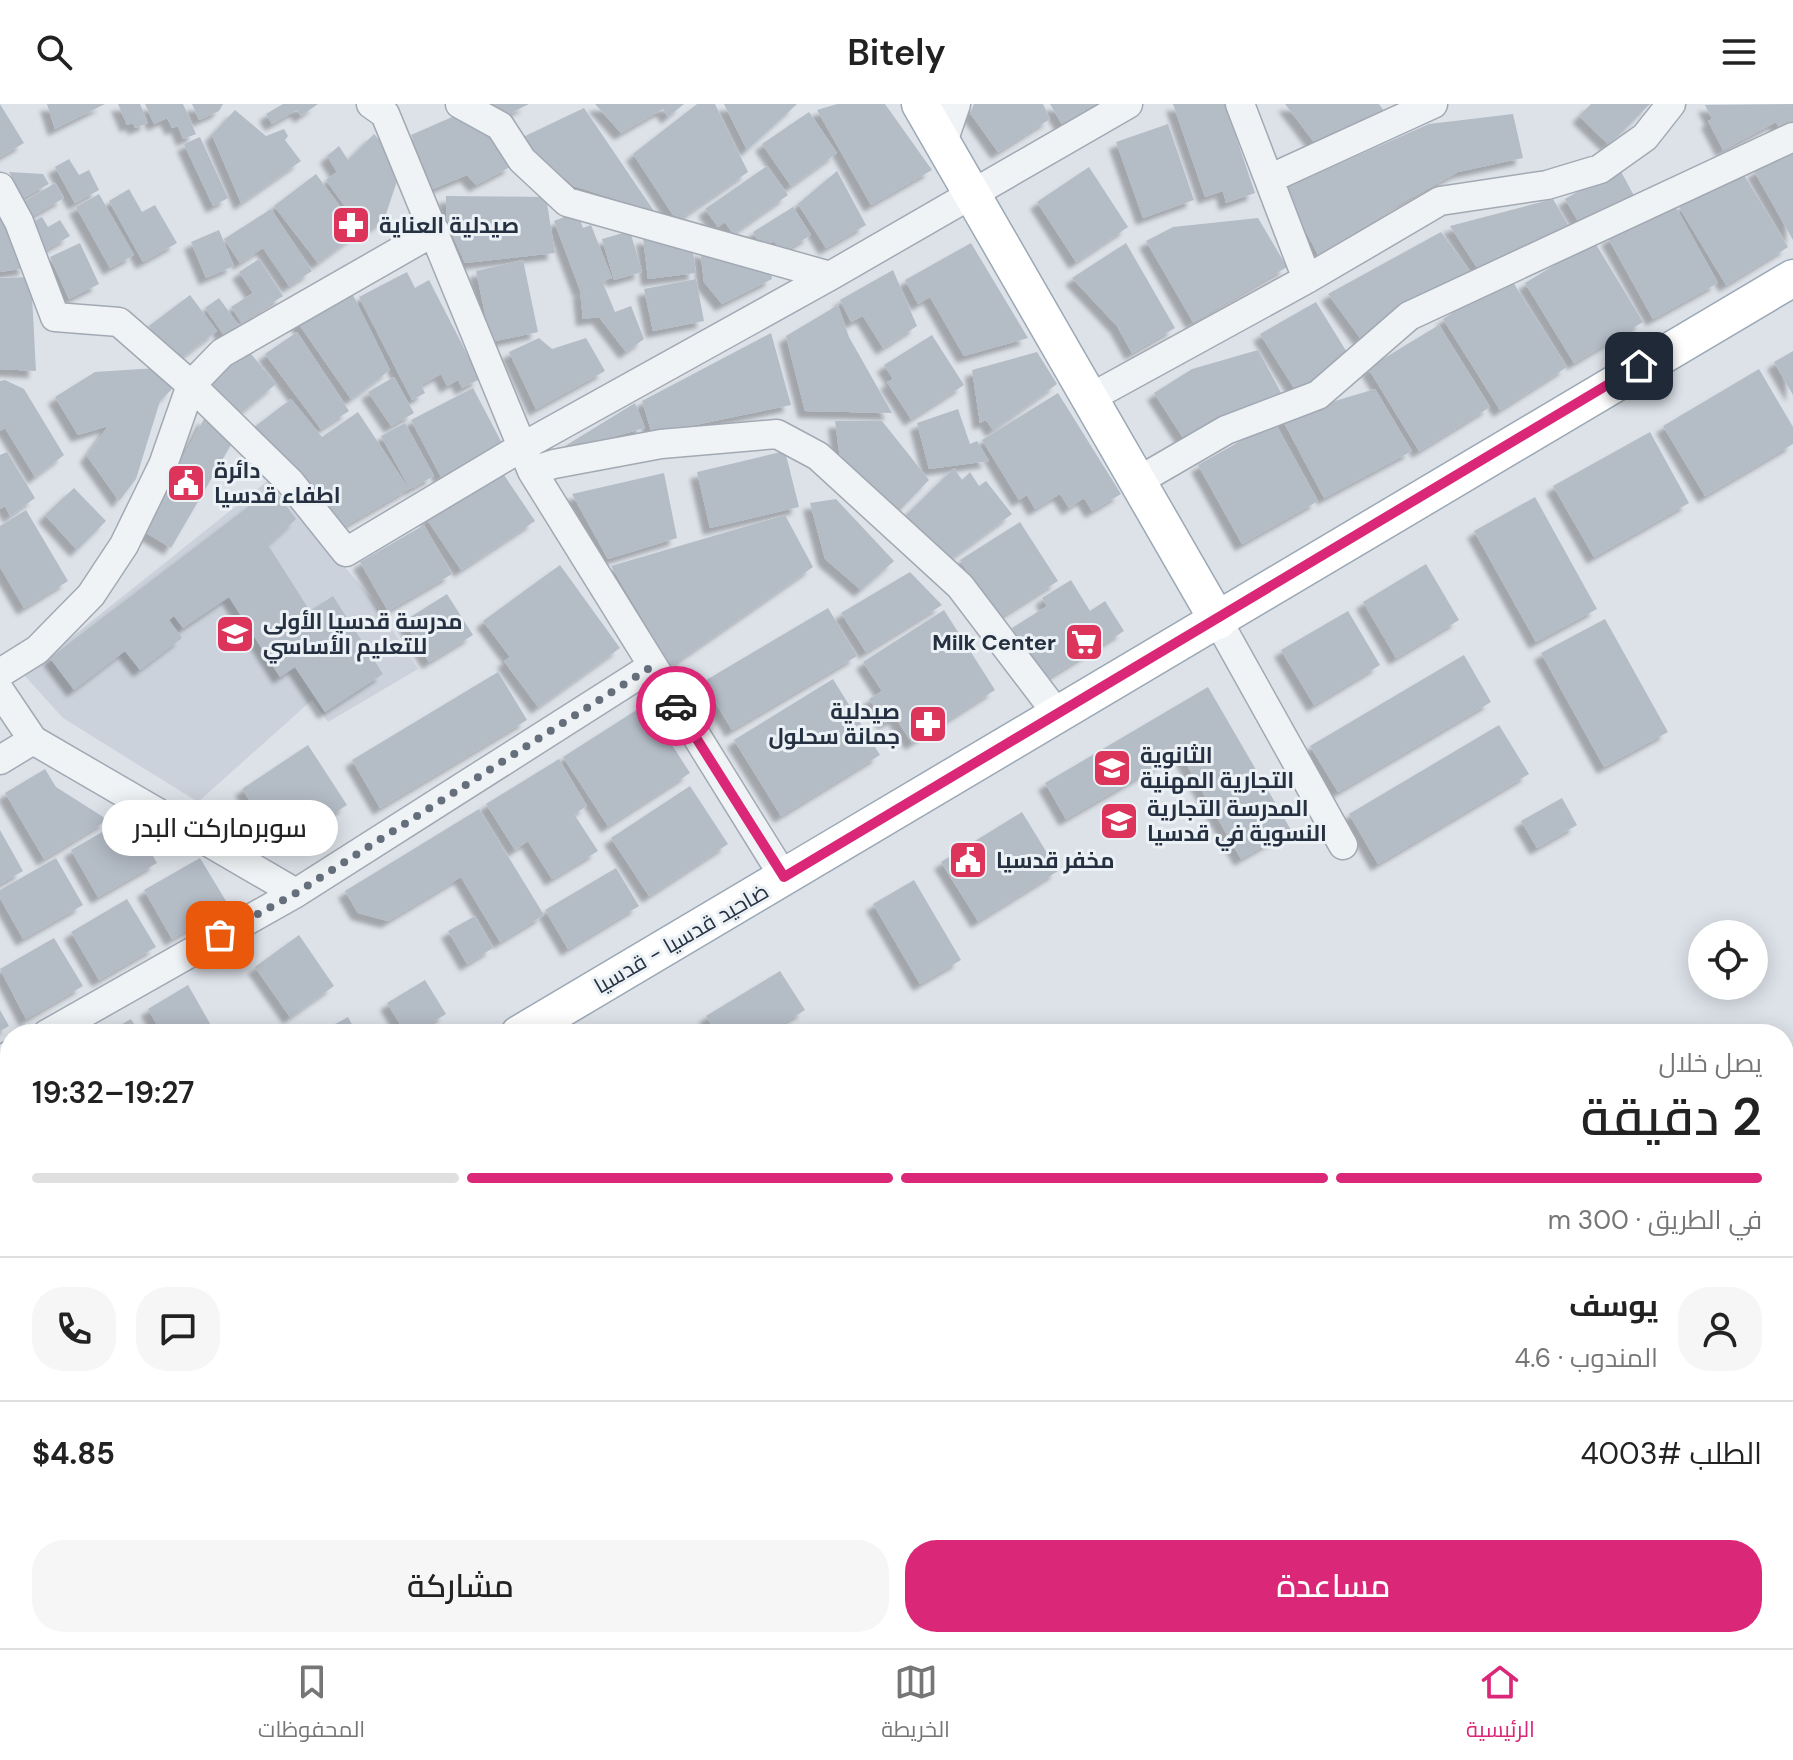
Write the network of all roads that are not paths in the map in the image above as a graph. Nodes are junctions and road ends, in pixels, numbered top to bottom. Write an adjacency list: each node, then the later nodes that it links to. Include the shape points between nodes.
1 (460, 104): 15 (street, via 500,126 522,160 567,202)
2 (920, 104): 10 (main road)
3 (956, 104): 10 (street)
4 (1128, 104): 13 (street)
5 (1240, 104): 11 (street)
6 (1433, 104): 11 (street)
7 (1671, 104): 17 (street, via 1645,137 1600,169 1547,185 1440,201)
8 (383, 107): 14 (street)
9 (1793, 137): 21 (street, via 1409,316 1318,395 1226,430)
10 (943, 142): 13 (main road)
11 (1269, 179): 17 (street)
12 (0, 187): 18 (street, via 55,317 119,322)
13 (972, 192): 15 (street); 19 (main road)
14 (435, 231): 18 (street, via 222,353); 20 (street)
15 (830, 276): 20 (street)
16 (1793, 278): 22 (main road, ضاحيد قدسيا - قدسيا)
17 (1307, 279): 19 (street)
18 (191, 385): 20 (street, via 290,482 346,552); 24 (street, via 163,465 124,545 91,595 37,650)
19 (1090, 398): 21 (main road)
20 (527, 459): 23 (street); 26 (street, via 554,464 661,444 777,434 818,456 960,586)
21 (1138, 481): 22 (main road)
22 (1218, 621): 26 (main road, ضاحيد قدسيا - قدسيا); 29 (street)
23 (651, 667): 30 (street); 31 (street)
24 (0, 673)
25 (0, 691): 27 (street)
26 (1058, 715): 30 (main road, ضاحيد قدسيا - قدسيا)
27 (33, 740): 28 (street); 31 (street)
28 (0, 760)
29 (1343, 845)
30 (784, 877): 33 (main road, ضاحيد قدسيا - قدسيا)
31 (296, 893): 32 (street)
32 (65, 1024)
33 (536, 1024)

